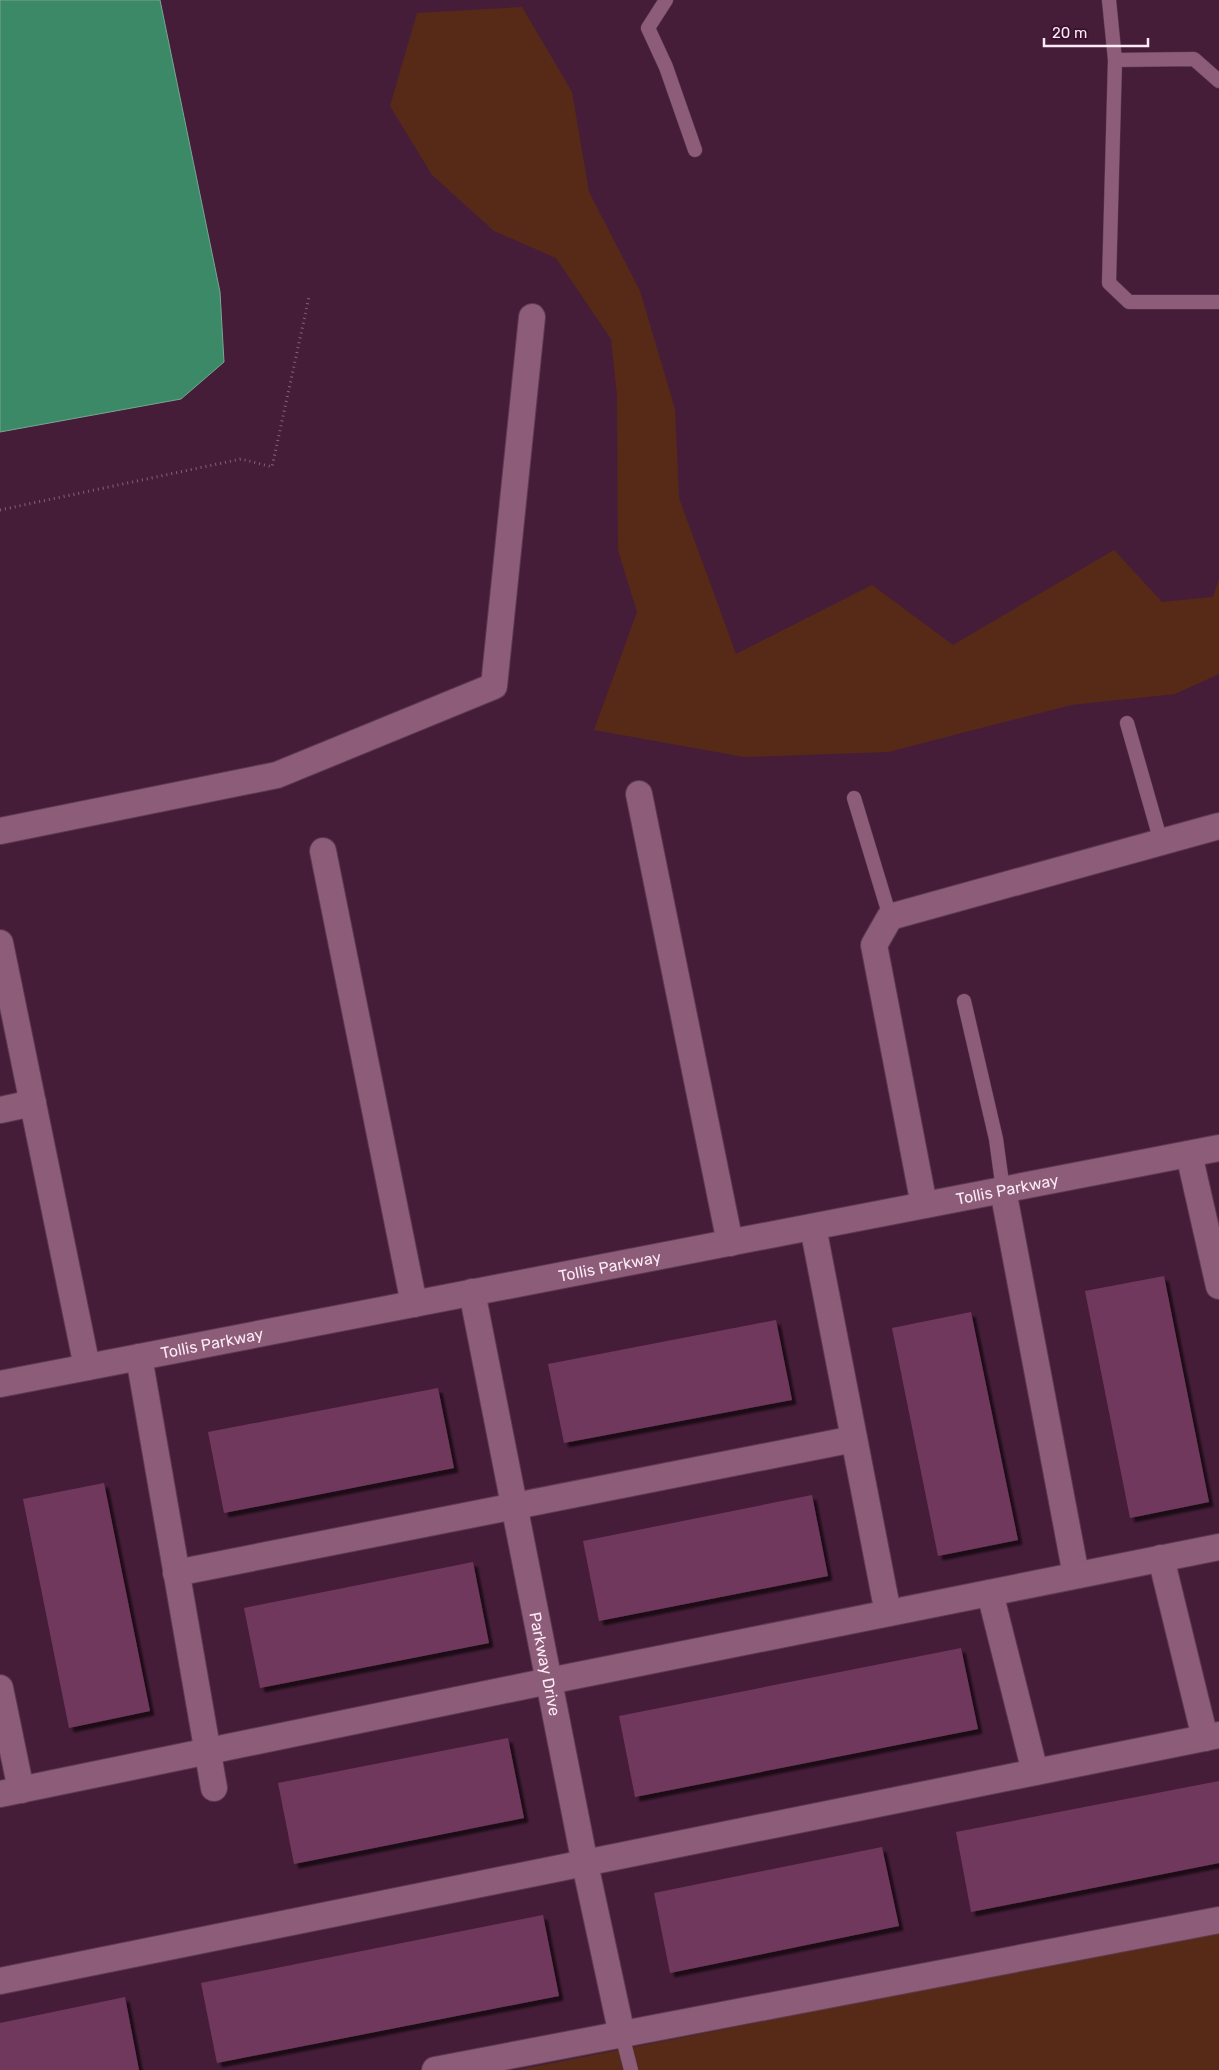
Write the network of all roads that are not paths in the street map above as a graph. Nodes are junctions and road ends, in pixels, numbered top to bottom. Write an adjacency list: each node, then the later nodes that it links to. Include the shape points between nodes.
1 (666, 0): 5 (lane, via 648,28)
2 (1109, 0): 3 (lane)
3 (1115, 60): 4 (lane, via 1194,59); 6 (lane, via 1110,283 1129,302)
4 (1219, 81)
5 (695, 150)
6 (1219, 302)
7 (532, 317): 12 (street, via 494,686 277,775)
8 (1127, 723): 13 (lane)
9 (639, 794): 25 (street)
10 (854, 798): 15 (lane)
11 (1219, 826): 13 (street)
12 (0, 831)
13 (1161, 842): 15 (street)
14 (323, 851): 28 (street)
15 (890, 917): 23 (street, via 874,945)
16 (0, 943): 18 (street)
17 (964, 1001): 22 (lane, via 996,1139)
18 (33, 1103): 19 (street); 30 (street)
19 (0, 1110)
20 (1219, 1148): 21 (street, Tollis Parkway)
21 (1189, 1154): 22 (street, Tollis Parkway); 26 (street)
22 (1003, 1190): 23 (street, Tollis Parkway); 37 (street)
23 (924, 1205): 24 (street, Tollis Parkway)
24 (813, 1227): 25 (street, Tollis Parkway); 32 (street)
25 (730, 1243): 27 (street, Tollis Parkway)
26 (1219, 1286)
27 (472, 1292): 28 (street, Tollis Parkway); 33 (street, Parkway Drive)
28 (414, 1304): 29 (street, Tollis Parkway)
29 (138, 1357): 30 (street, Tollis Parkway); 36 (street)
30 (87, 1367): 31 (street, Tollis Parkway)
31 (0, 1384)
32 (854, 1439): 33 (street); 39 (street)
33 (514, 1507): 36 (street); 40 (street, Parkway Drive)
34 (1219, 1547): 35 (street)
35 (1161, 1558): 37 (street); 42 (street)
36 (176, 1573): 43 (street)
37 (1076, 1576): 38 (street)
38 (990, 1593): 39 (street); 44 (street)
39 (888, 1613): 40 (street)
40 (549, 1681): 43 (street); 47 (street, Parkway Drive)
41 (0, 1688): 46 (street)
42 (1212, 1736): 44 (street)
43 (208, 1752): 45 (street); 46 (street)
44 (1035, 1772): 47 (street)
45 (214, 1788)
46 (10, 1792)
47 (585, 1864): 49 (street); 50 (street, Parkway Drive)
48 (1219, 1920): 50 (street)
49 (0, 1981)
50 (622, 2034): 51 (street); 52 (lane)
51 (435, 2070)
52 (631, 2070)

